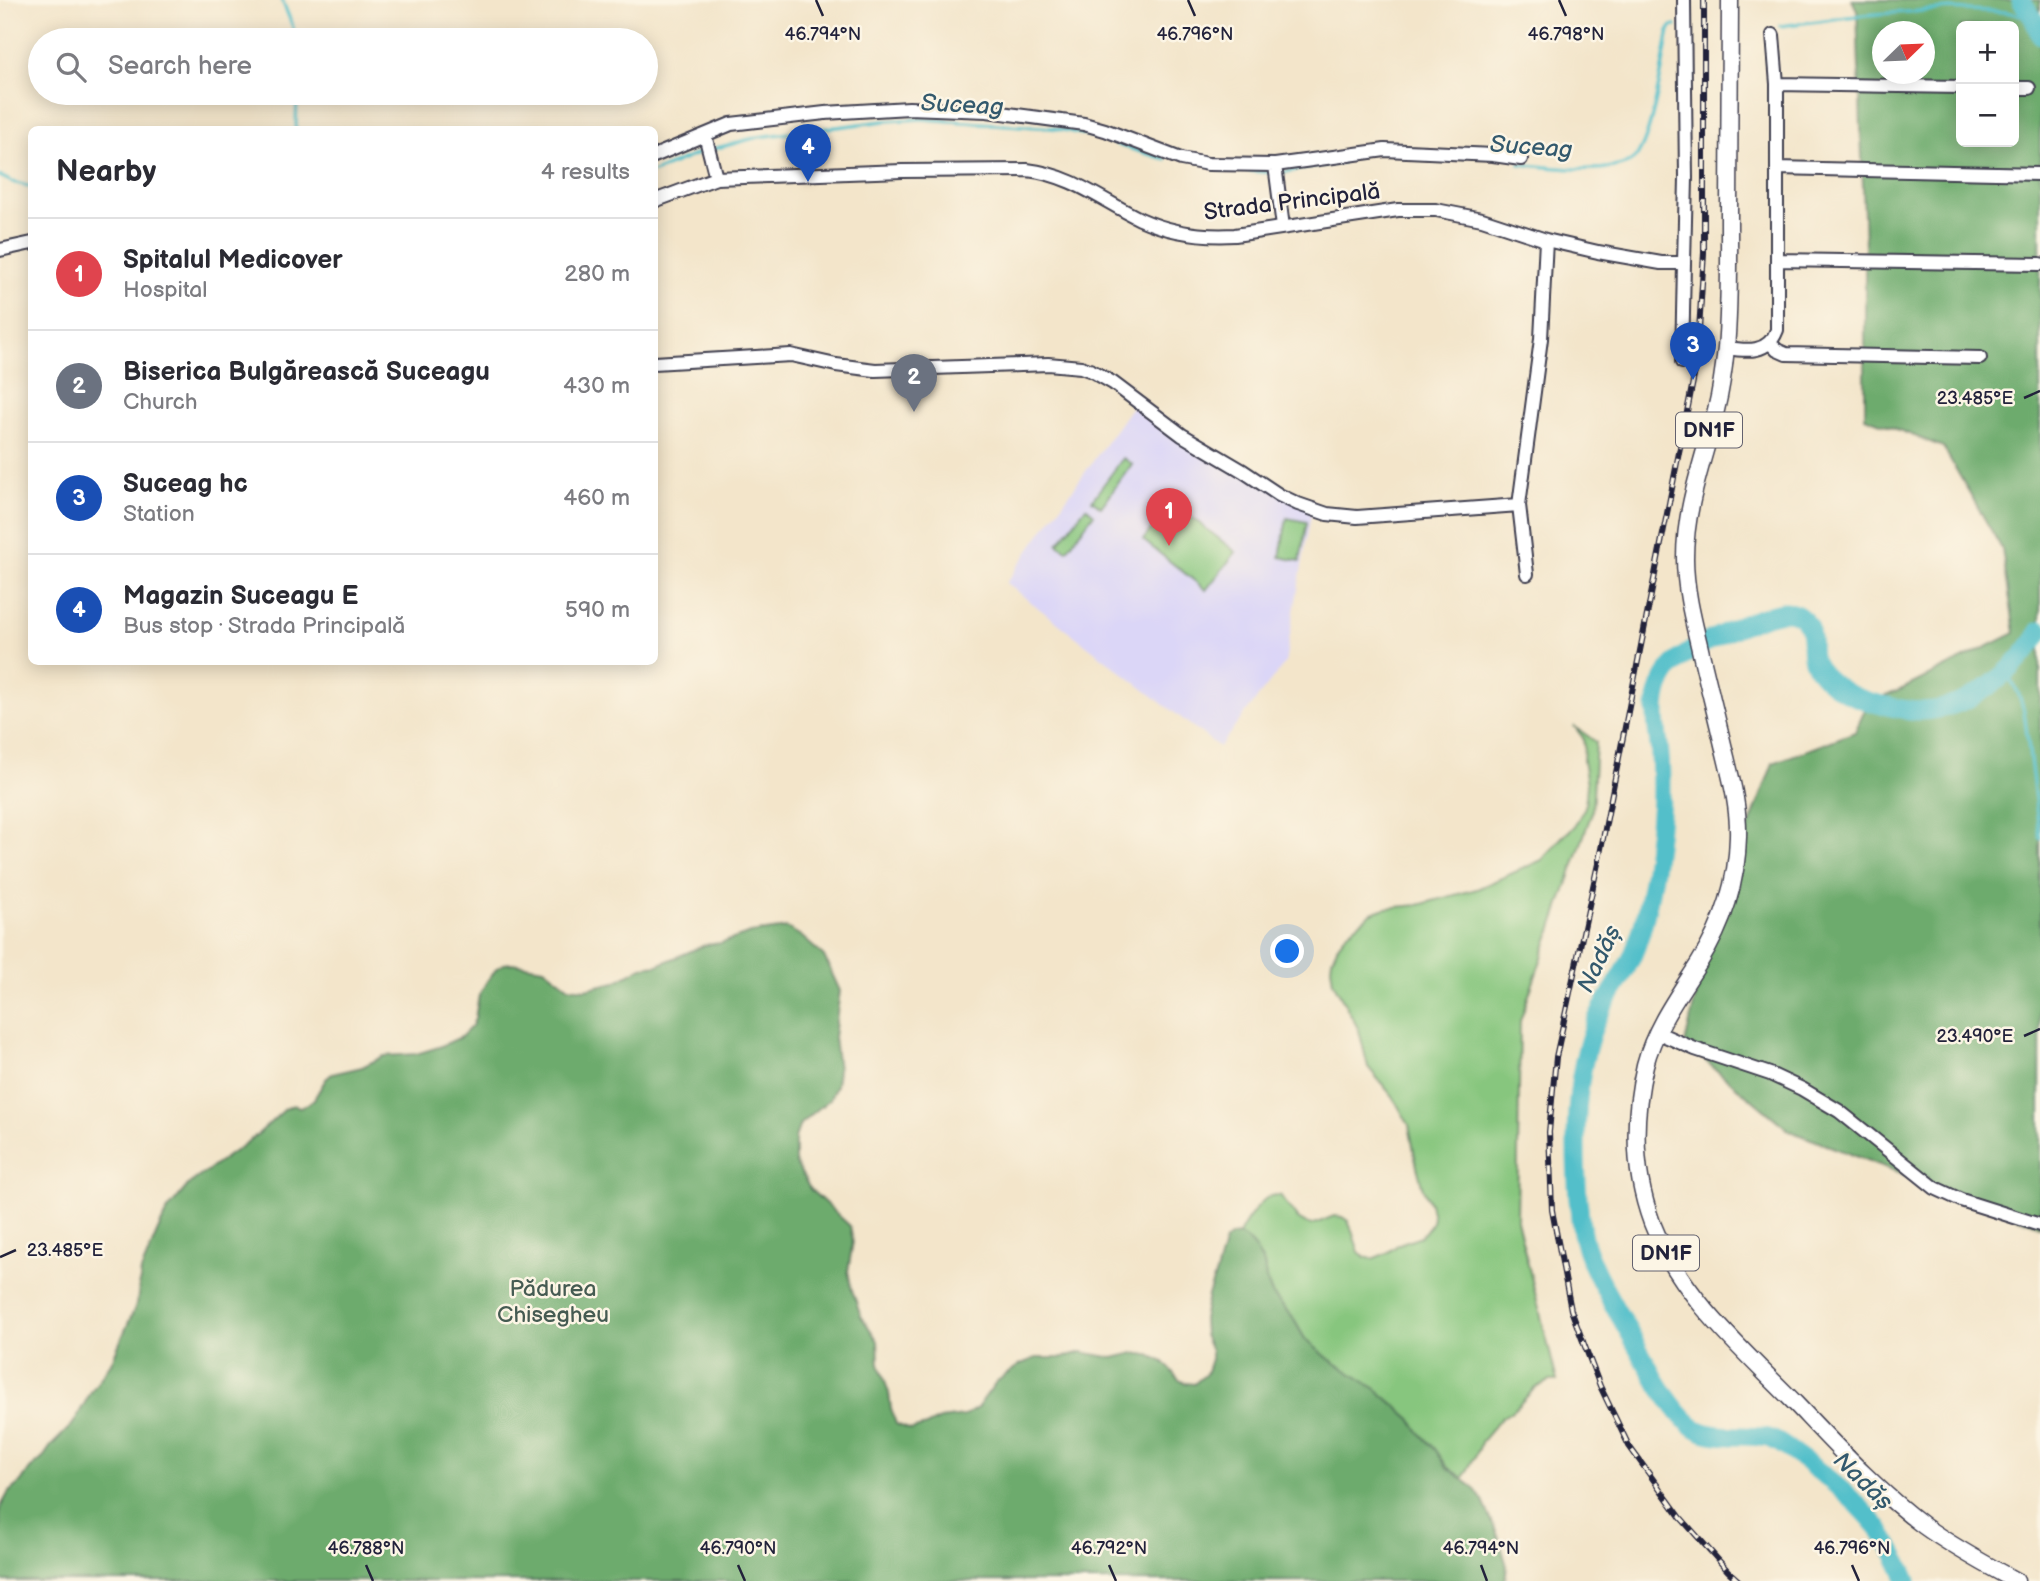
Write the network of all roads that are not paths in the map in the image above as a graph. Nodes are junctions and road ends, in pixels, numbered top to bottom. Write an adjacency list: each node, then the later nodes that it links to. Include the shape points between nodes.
1 (1685, 0): 21 (street)
2 (1730, 0): 24 (main road, DN1F)
3 (1773, 36): 4 (street)
4 (1777, 85): 5 (street); 11 (street)
5 (1956, 87)
6 (2019, 88): 7 (street)
7 (2029, 88)
8 (705, 135): 9 (street); 12 (street, via 731,124 825,113 962,109 1084,124 1181,159); 13 (street)
9 (658, 154)
10 (1521, 159): 12 (street, via 1385,150)
11 (1777, 168): 14 (street); 20 (street)
12 (1275, 171): 16 (street)
13 (715, 173): 15 (street, Strada Principală); 16 (street, Strada Principală, via 1037,171 1072,181 1176,232 1219,236)
14 (2040, 174)
15 (658, 199)
16 (1283, 228): 17 (street, Strada Principală, via 1427,209 1482,219)
17 (1546, 240): 21 (street, Strada Principală, via 1661,263); 28 (street, via 1541,339)
18 (28, 244): 19 (street)
19 (0, 250)
20 (1777, 260): 22 (street); 23 (street, via 1777,330)
21 (1684, 263): 26 (street)
22 (2040, 264)
23 (1769, 344): 24 (street, via 1753,350); 25 (street, via 1786,354)
24 (1726, 348): 30 (main road, DN1F, via 1716,410 1695,486 1685,566 1690,608 1732,778 1737,854 1731,892 1716,933)
25 (1980, 358)
26 (1682, 362)
27 (658, 363): 28 (street, via 792,355 875,370 1081,367 1114,383 1182,436 1279,495 1318,512 1357,517)
28 (1519, 505): 29 (street)
29 (1527, 574)
30 (1656, 1032): 31 (street, via 1802,1089 1839,1111 1935,1188); 32 (main road, DN1F, via 1640,1091 1637,1154 1651,1222 1676,1271 1719,1325 1890,1498 1929,1530)
31 (2040, 1225)
32 (2016, 1581)

